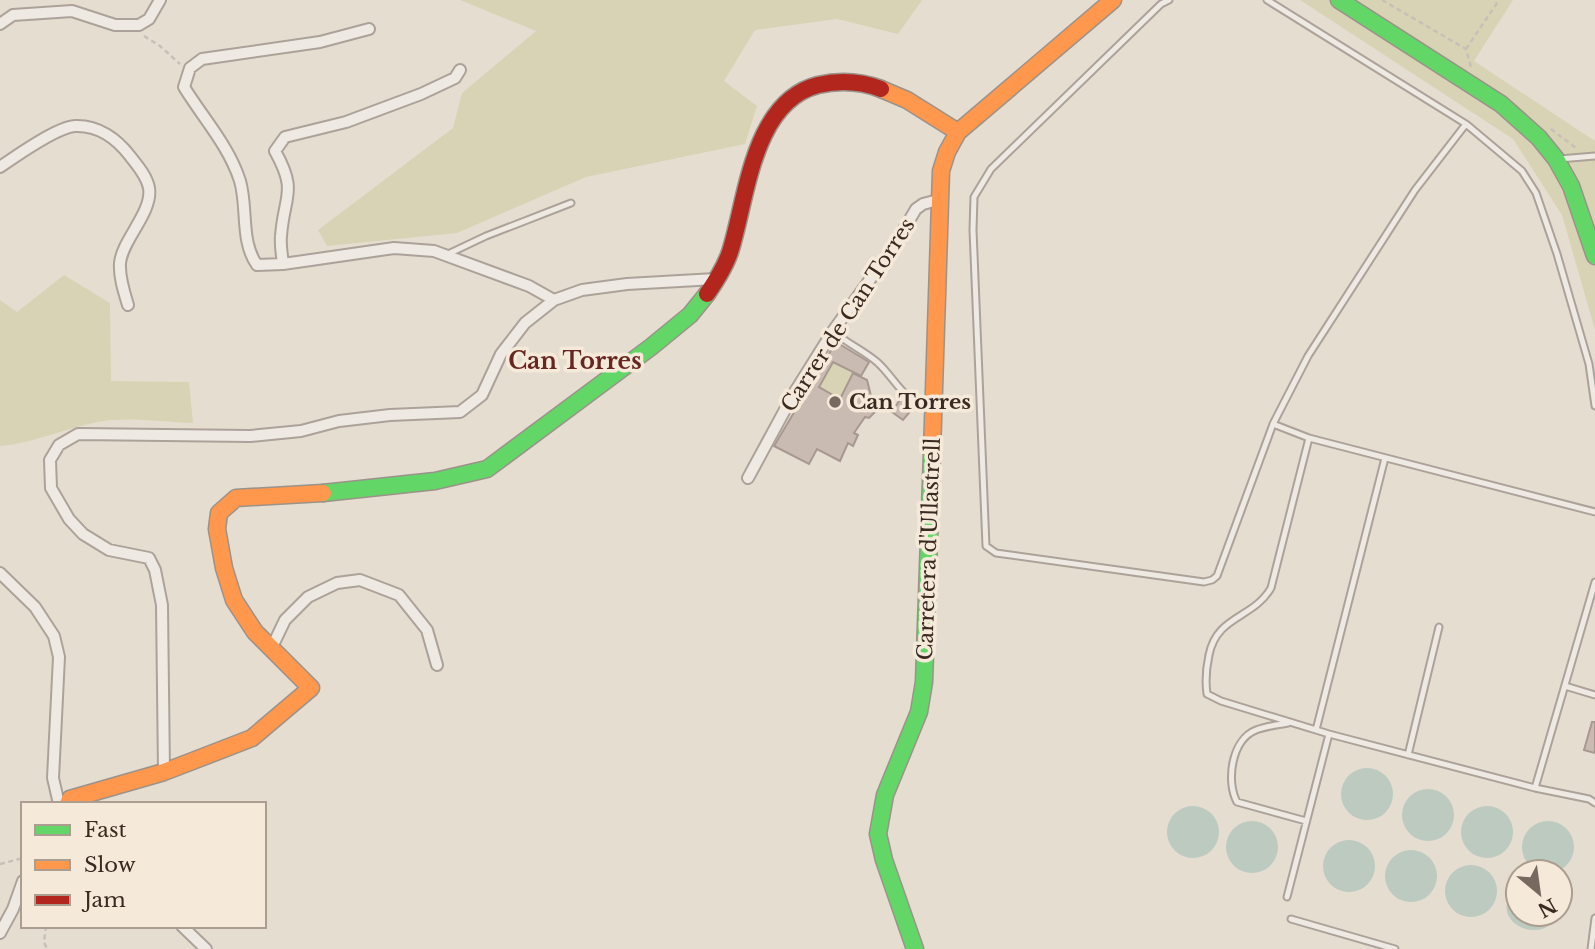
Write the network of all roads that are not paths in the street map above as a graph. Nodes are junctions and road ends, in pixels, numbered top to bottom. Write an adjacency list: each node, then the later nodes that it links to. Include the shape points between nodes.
1 (160, 0): 6 (street, via 149,19 136,25 115,24 72,11 13,15)
2 (1113, 0): 10 (street, Carretera d'Ullastrell)
3 (1169, 0): 25 (lane, via 991,169 974,197 986,546 996,553 1212,580)
4 (1267, 0): 9 (lane)
5 (1339, 0): 12 (street, via 1501,104)
6 (0, 23)
7 (369, 29): 18 (street, via 320,42 202,59 190,68 184,87 229,152 240,182 249,254 257,265)
8 (460, 70): 18 (street, via 456,78 410,98 346,122 285,137 275,151 289,188 281,237)
9 (1466, 124): 23 (lane, via 1522,171 1536,193 1589,365); 25 (lane, via 1415,190 1308,356)
10 (958, 132): 14 (street, Carretera d'Ullastrell, via 941,171); 19 (street, via 868,83 824,83 786,100 767,127 729,253)
11 (1595, 156): 12 (lane)
12 (1556, 159): 17 (street, via 1580,208)
13 (0, 167): 21 (street, via 41,140 74,126 102,131 124,147 150,190 120,261)
14 (938, 200): 22 (street, Carrer de Can Torres, via 916,209); 24 (street, Carretera d'Ullastrell)
15 (571, 203): 16 (lane)
16 (446, 255): 18 (street, via 394,248); 20 (street)
17 (1595, 256)
18 (283, 264)
19 (715, 279): 20 (street, via 627,284 582,290); 33 (street, via 697,308 643,354 487,469 406,484 236,498 226,505 219,513 217,529 234,600 255,632)
20 (554, 300): 41 (street, via 524,323 501,354 482,395 460,412 390,415 250,436 78,434 59,445 50,460 51,488 69,519 109,550 149,558 155,570 162,605)
21 (128, 305)
22 (833, 331): 24 (lane, via 879,364 909,397); 28 (street, Carrer de Can Torres)
23 (1595, 406)
24 (933, 408): 54 (street, Carretera d'Ullastrell, via 924,682 919,712 885,795 878,834)
25 (1273, 424): 26 (lane)
26 (1309, 438): 27 (lane); 37 (lane, via 1271,588 1264,599 1220,629 1212,641 1204,677 1207,694)
27 (1385, 458): 29 (lane); 38 (lane)
28 (748, 478)
29 (1595, 512)
30 (0, 573): 43 (street, via 35,607 54,635 59,657 53,778)
31 (1595, 582): 35 (lane)
32 (1439, 627): 40 (lane)
33 (272, 647): 34 (street, via 285,620 308,597 337,583 360,580 399,595 427,630); 41 (street, via 312,688 252,738)
34 (437, 665)
35 (1565, 686): 36 (lane); 42 (lane)
36 (1595, 695)
37 (1292, 722): 38 (lane); 46 (lane, via 1255,730 1242,739 1233,764 1232,792 1237,802)
38 (1316, 730): 39 (lane)
39 (1329, 734): 40 (lane); 46 (lane)
40 (1408, 755): 42 (lane)
41 (164, 772): 44 (street)
42 (1535, 788): 45 (lane)
43 (59, 802)
44 (69, 802)
45 (1595, 803)
46 (1306, 821): 48 (lane)
47 (21, 887): 52 (street)
48 (1287, 897)
49 (1595, 918): 56 (lane)
50 (1291, 919): 55 (lane)
51 (184, 928): 53 (street)
52 (0, 933)
53 (206, 949)
54 (915, 949)
55 (1395, 949)
56 (1591, 949)

